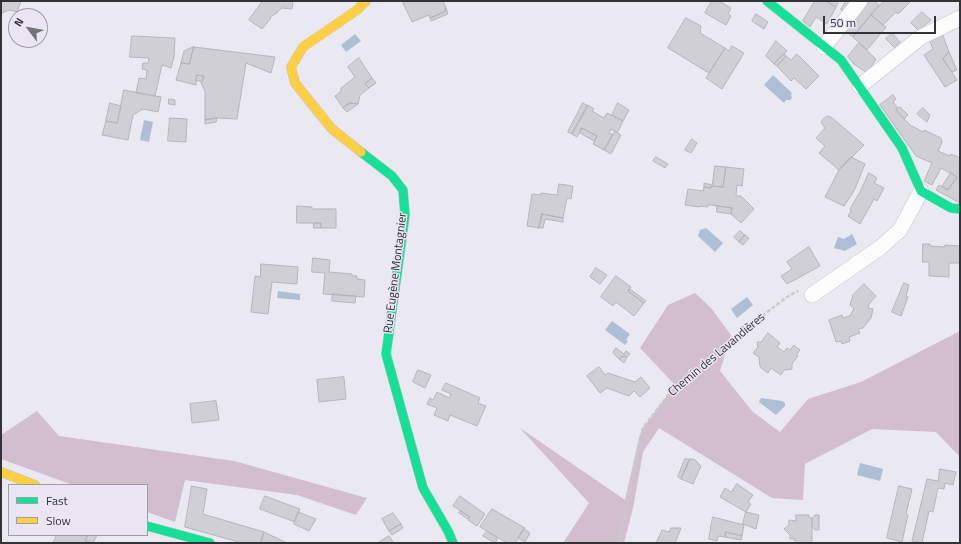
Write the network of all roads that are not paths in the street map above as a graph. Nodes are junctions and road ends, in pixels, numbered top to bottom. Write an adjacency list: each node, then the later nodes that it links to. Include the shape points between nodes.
1 (366, 1): 14 (street, Rue Eugène Montagnier, via 303,47 291,67 295,83 332,129 392,176 404,190 405,215 386,354 423,488)
2 (766, 1): 5 (street)
3 (860, 1): 5 (street)
4 (960, 18): 6 (street, via 921,37)
5 (824, 47): 6 (street, via 841,60)
6 (860, 86): 7 (street, via 902,148)
7 (921, 191): 8 (street, via 951,208); 9 (street, via 900,230 881,247)
8 (960, 209)
9 (806, 292)
10 (1, 472): 11 (street)
11 (32, 484)
12 (148, 526): 13 (street)
13 (210, 543)
14 (453, 543)

